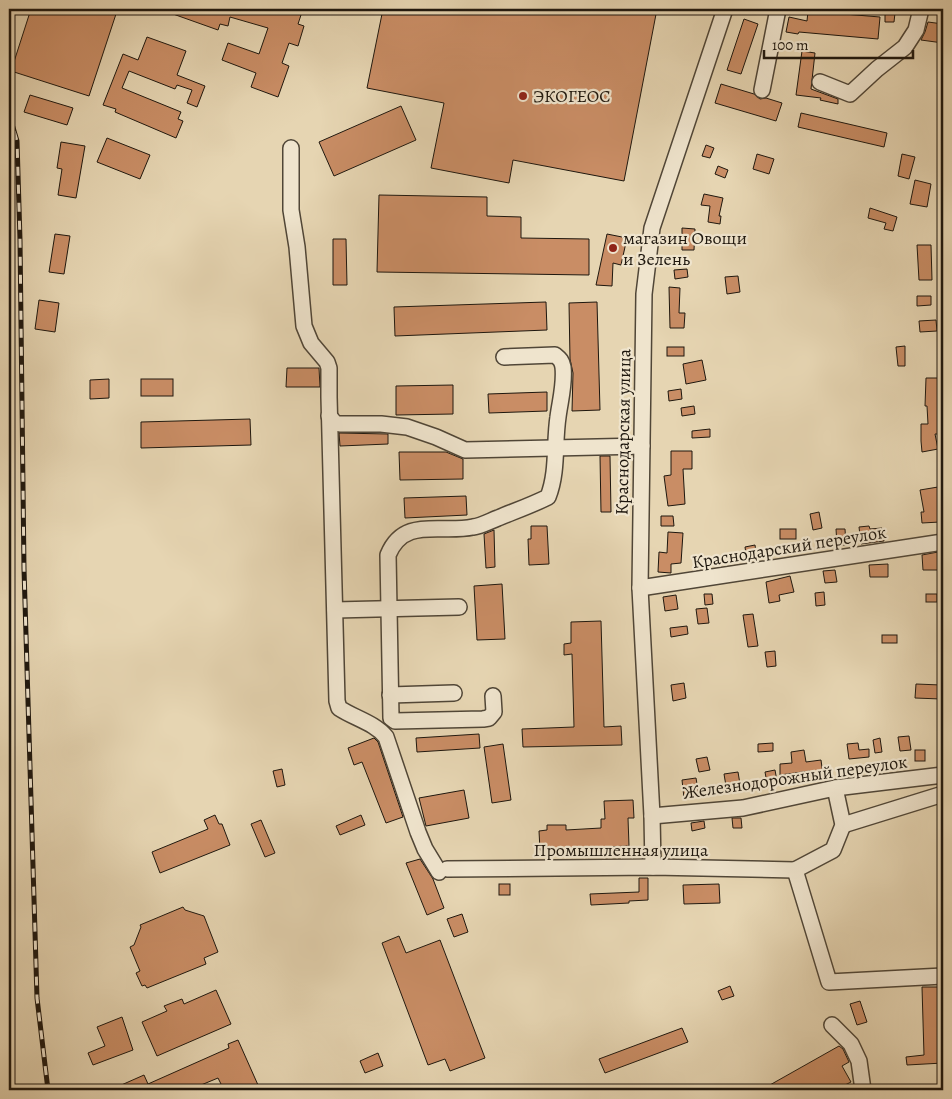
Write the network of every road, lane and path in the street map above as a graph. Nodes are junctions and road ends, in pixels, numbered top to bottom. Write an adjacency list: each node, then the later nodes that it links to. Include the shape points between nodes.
1 (725, 9): 9 (street, Краснодарская улица, via 652,228 644,294)
2 (778, 9): 5 (street)
3 (921, 9): 4 (street, via 916,30 905,47 850,94)
4 (820, 82)
5 (762, 90)
6 (291, 148): 8 (street, via 291,210 304,326 310,343 329,368)
7 (504, 358): 10 (street, via 555,355 561,359 562,399)
8 (329, 416): 10 (street, via 340,424 406,427 465,450); 15 (street)
9 (642, 446): 10 (street); 12 (street, Краснодарская улица)
10 (556, 448): 14 (street, via 553,486 548,497 473,527 418,530 404,534 393,544 388,556)
11 (943, 542): 12 (street, Краснодарский переулок)
12 (640, 588): 22 (street, Краснодарская улица)
13 (459, 607): 14 (street)
14 (389, 609): 15 (street); 17 (street)
15 (335, 610): 24 (street, Промышленная улица, via 339,708 386,737 425,849 443,871)
16 (454, 692): 17 (street)
17 (390, 694): 18 (street, via 391,718 395,721 483,720 494,712)
18 (493, 696)
19 (943, 775): 20 (street, Железнодорожный переулок)
20 (835, 788): 22 (street, Железнодорожный переулок, via 743,808); 23 (street)
21 (943, 794): 23 (street)
22 (652, 816): 24 (street, Краснодарская улица)
23 (842, 825): 25 (street, via 833,850)
24 (653, 867): 25 (street, Промышленная улица)
25 (795, 870): 26 (street, via 830,982)
26 (943, 976)
27 (832, 1025): 28 (street, via 851,1044 859,1061)
28 (861, 1090)

